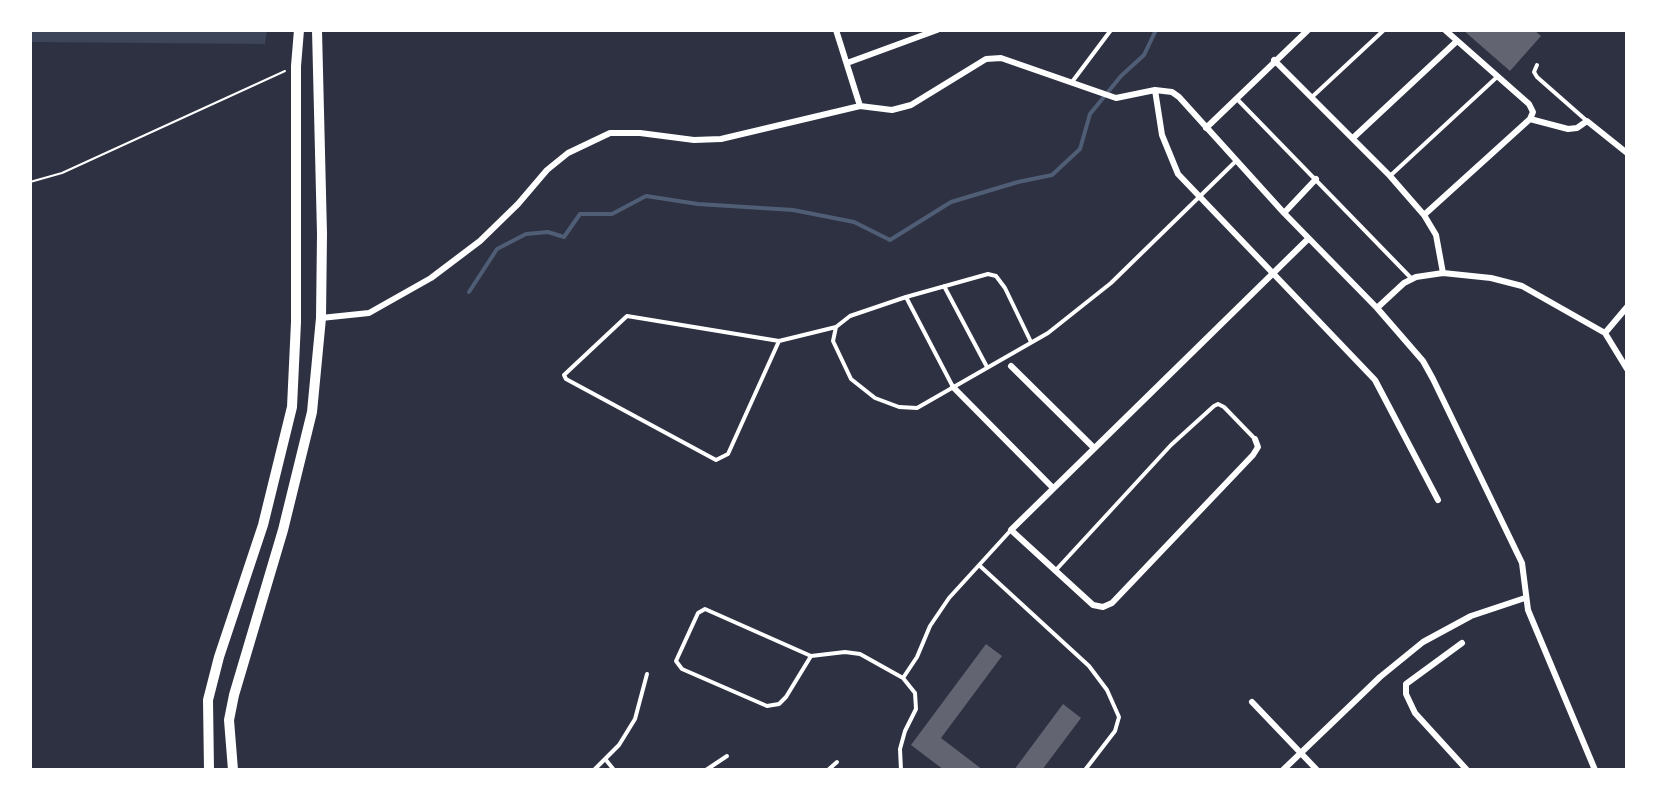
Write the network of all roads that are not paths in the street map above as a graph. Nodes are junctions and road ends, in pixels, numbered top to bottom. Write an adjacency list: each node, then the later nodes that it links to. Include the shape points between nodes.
1 (298, 30): 51 (main road, via 292,408)
2 (316, 30): 38 (main road)
3 (836, 30): 11 (street)
4 (937, 30): 11 (street)
5 (1111, 30): 14 (lane)
6 (1308, 30): 10 (street)
7 (1384, 30): 16 (lane)
8 (1445, 30): 9 (street)
9 (1457, 41): 13 (street); 22 (street)
10 (1274, 60): 16 (street); 17 (street)
11 (848, 63): 18 (street)
12 (1537, 65): 20 (lane, via 1537,77)
13 (1497, 76): 19 (street, via 1528,104 1533,112); 25 (lane)
14 (1072, 82): 15 (street, via 1116,98); 18 (street, via 1001,58 986,59 912,105 892,110)
15 (1155, 90): 21 (street, via 1179,97); 27 (street, via 1170,161)
16 (1312, 97): 22 (street)
17 (1237, 99): 21 (street); 26 (lane)
18 (860, 106): 38 (street, via 720,139 640,133 610,133 596,138 567,153 480,241 431,278 369,313)
19 (1530, 119): 20 (street, via 1568,129); 29 (street)
20 (1587, 121): 23 (street)
21 (1206, 128): 24 (street)
22 (1353, 138): 25 (street)
23 (1627, 153)
24 (1236, 161): 27 (lane); 28 (street)
25 (1390, 176): 29 (street)
26 (1316, 179): 28 (street); 33 (lane)
27 (1198, 198): 31 (street); 42 (lane, via 1112,283)
28 (1284, 213): 30 (street)
29 (1424, 215): 32 (street, via 1436,235)
30 (1308, 239): 31 (street); 37 (street)
31 (1272, 272): 48 (street); 50 (street, via 1380,387)
32 (1443, 273): 33 (street); 40 (street, via 1522,286)
33 (1412, 279): 37 (street)
34 (944, 286): 35 (lane); 42 (lane, via 981,275 996,276); 44 (lane)
35 (906, 297): 39 (lane, via 850,316); 46 (lane)
36 (1627, 307): 40 (street)
37 (1377, 308): 56 (street, via 1433,379 1522,563)
38 (321, 318): 53 (main road, via 312,412)
39 (836, 327): 41 (lane); 46 (lane, via 833,341 851,379 875,398 899,407 916,408)
40 (1605, 333): 45 (street)
41 (779, 341): 41 (lane, via 627,315 564,375 716,460 728,454)
42 (1031, 342): 44 (lane)
43 (1011, 366): 48 (street)
44 (987, 368): 46 (lane)
45 (1627, 369)
46 (953, 387): 49 (street)
47 (1255, 439): 55 (lane, via 1224,407 1214,406 1171,445); 55 (street, via 1258,447 1253,455 1112,603 1103,607 1093,605)
48 (1094, 448): 49 (street)
49 (1053, 488): 52 (street)
50 (1438, 500)
51 (263, 525): 53 (main road); 66 (main road, via 208,700)
52 (1011, 530): 54 (lane); 55 (street)
53 (283, 531): 67 (main road, via 234,695 229,720)
54 (979, 564): 60 (lane, via 930,626); 73 (lane, via 1089,666 1107,690 1119,717 1115,731)
55 (1054, 572)
56 (1525, 598): 62 (street, via 1471,616 1423,642 1380,677); 77 (street)
57 (1462, 643): 76 (street, via 1406,684 1406,694 1416,713)
58 (811, 656): 58 (lane, via 786,698 766,706 682,669 676,661 698,613 705,609); 60 (lane, via 860,654)
59 (647, 674): 64 (lane, via 634,719)
60 (903, 678): 72 (lane, via 915,693 916,709 900,749)
61 (1252, 702): 62 (street)
62 (1301, 753): 74 (street); 75 (street)
63 (727, 756): 70 (lane)
64 (606, 760): 68 (lane); 69 (lane)
65 (837, 762): 71 (lane)
66 (209, 770)
67 (233, 770)
68 (594, 770)
69 (614, 770)
70 (706, 770)
71 (828, 770)
72 (900, 770)
73 (1085, 770)
74 (1283, 770)
75 (1317, 770)
76 (1467, 770)
77 (1595, 770)

